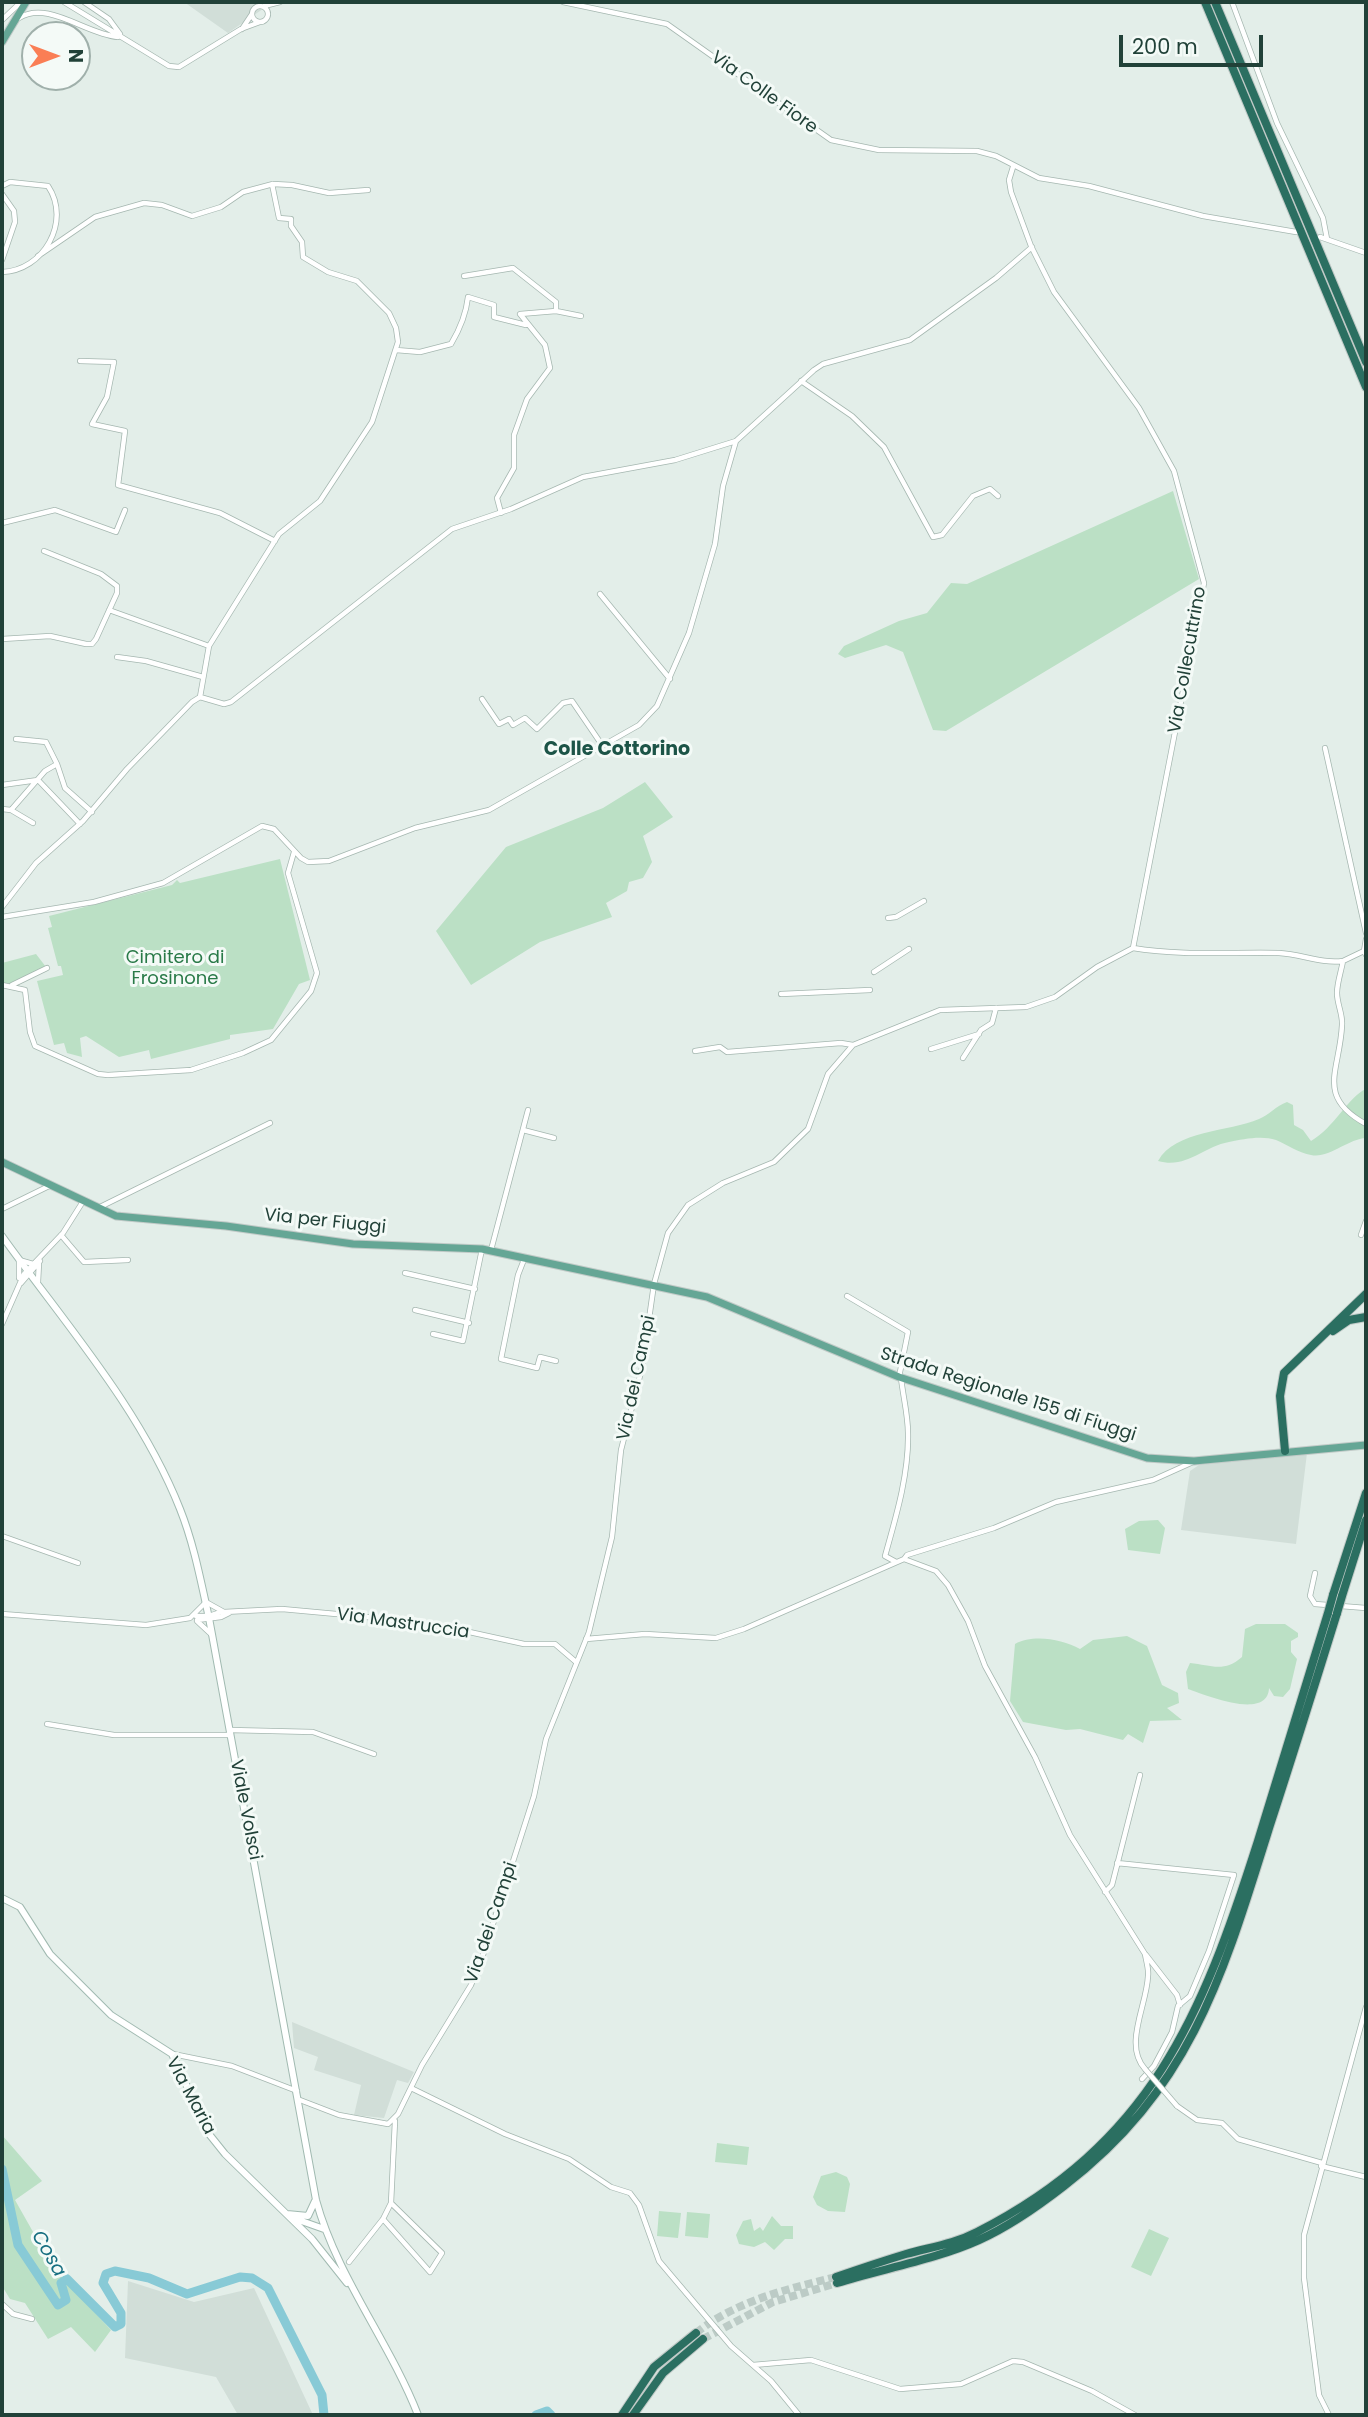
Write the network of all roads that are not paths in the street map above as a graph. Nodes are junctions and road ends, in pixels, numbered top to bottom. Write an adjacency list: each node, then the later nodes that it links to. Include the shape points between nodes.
1 (21, 2): 13 (street)
2 (26, 2): 15 (main road)
3 (64, 2): 17 (street)
4 (84, 2): 17 (street, via 109,19)
5 (280, 2): 10 (street); 12 (street)
6 (562, 2): 19 (street, Via Colle Fiore, via 667,24 831,141 879,150 977,151)
7 (1205, 2): 40 (highway)
8 (1216, 2): 38 (highway)
9 (1232, 2): 26 (street, via 1277,123 1323,218)
10 (263, 6): 11 (street, via 255,7); 12 (street)
11 (252, 14): 14 (street); 16 (street)
12 (269, 14): 14 (street)
13 (2, 20)
14 (260, 22): 16 (street)
15 (9, 29): 17 (street, via 30,8 41,6 98,33); 18 (main road)
16 (241, 30): 17 (street, via 179,68)
17 (122, 37)
18 (2, 42)
19 (1013, 167): 24 (street, Via Colle Fiore, via 1039,178 1203,216); 27 (street, Via Collecuttrino, via 1011,192)
20 (272, 184): 22 (street, via 329,193); 29 (street, via 192,216 154,203 115,210 95,217); 36 (street, via 279,218 291,219 302,242 303,257 328,272 357,281 393,321)
21 (2, 186): 29 (street, via 10,182 41,184 55,195 55,234)
22 (368, 190)
23 (2, 194): 30 (street, via 15,222)
24 (1296, 232)
25 (1320, 237): 26 (street)
26 (1327, 239): 28 (street)
27 (1032, 247): 39 (street, via 919,335 823,364); 78 (street, Via Collecuttrino, via 1069,316 1159,439 1174,471 1204,583)
28 (1366, 253)
29 (38, 256): 31 (street, via 20,271)
30 (2, 260)
31 (2, 272)
32 (464, 276): 33 (street, via 513,268 556,302)
33 (556, 311): 34 (street); 35 (street, via 520,314)
34 (581, 316)
35 (527, 325): 36 (street, via 494,317 494,305 468,297 463,323 455,329 451,344 420,352); 44 (street, via 545,345 550,368 527,399 517,428 514,468 497,498)
36 (396, 350): 46 (street, via 374,418 337,477 314,508 286,526)
37 (80, 361): 46 (street, via 114,362 107,397 92,424 125,431 118,485 219,513)
38 (1366, 362)
39 (801, 382): 41 (street); 42 (street, via 852,416 884,447 933,537 942,535 979,491 990,489)
40 (1366, 387)
41 (736, 441): 44 (street, via 675,460 583,477); 54 (street, via 690,634)
42 (998, 496)
43 (125, 510): 45 (street, via 116,532 55,510)
44 (500, 513): 55 (street, via 466,522 439,537 231,702)
45 (2, 523)
46 (275, 541): 51 (street)
47 (44, 551): 49 (street, via 114,583 117,593)
48 (600, 594): 54 (street)
49 (109, 610): 50 (street, via 92,644 50,636); 51 (street)
50 (2, 639)
51 (209, 646): 53 (street)
52 (117, 657): 53 (street)
53 (203, 677): 55 (street)
54 (670, 679): 58 (street, via 647,718)
55 (200, 697): 65 (street, via 127,769)
56 (482, 699): 58 (street, via 499,724 509,719 513,725 525,718 537,729 564,703 572,702)
57 (16, 739): 60 (street, via 46,742)
58 (602, 745): 69 (street, via 486,812 415,828 329,860)
59 (1325, 748): 75 (street)
60 (57, 764): 61 (street); 65 (street, via 65,788)
61 (38, 780): 62 (street); 64 (street); 67 (street)
62 (2, 785)
63 (2, 809): 64 (street)
64 (11, 810): 66 (street)
65 (92, 812): 67 (street)
66 (33, 822)
67 (80, 824): 72 (street, via 36,863)
68 (294, 852): 69 (street); 70 (street); 73 (street, via 274,829 262,826 163,883 94,902)
69 (305, 860): 70 (street)
70 (292, 862): 84 (street, via 288,873 316,963 315,982 271,1040 243,1053 191,1070 98,1074 35,1046 27,995)
71 (924, 901): 74 (street)
72 (2, 908)
73 (2, 917)
74 (888, 918)
75 (1366, 933)
76 (1366, 939): 79 (street)
77 (909, 948): 82 (street)
78 (1133, 948): 80 (street, via 1280,953); 87 (street, Via dei Campi, via 1055,997 1026,1007)
79 (1365, 952): 80 (street)
80 (1343, 961): 95 (street, via 1337,991 1343,1022 1335,1087 1345,1113)
81 (47, 968): 84 (street)
82 (874, 972)
83 (2, 985): 84 (street)
84 (12, 985)
85 (870, 990): 86 (street)
86 (781, 994)
87 (996, 1009): 88 (street, via 992,1023); 89 (street, Via dei Campi, via 940,1010)
88 (979, 1033): 90 (street); 92 (street)
89 (853, 1045): 91 (street); 116 (street, Via dei Campi, via 828,1074 808,1129 799,1138 774,1162 723,1183 688,1205 668,1233)
90 (931, 1049)
91 (695, 1051)
92 (963, 1058)
93 (528, 1110): 96 (street)
94 (270, 1123): 102 (street)
95 (1366, 1124)
96 (523, 1130): 97 (street); 107 (street)
97 (554, 1138)
98 (2, 1162): 99 (main road, Via per Fiuggi)
99 (49, 1186): 100 (main road, Via per Fiuggi); 101 (street)
100 (82, 1203): 102 (main road, Via per Fiuggi); 104 (street)
101 (2, 1209)
102 (97, 1209): 107 (main road, Via per Fiuggi, via 134,1220 226,1226 353,1244)
103 (1366, 1221): 105 (street)
104 (61, 1235): 108 (street); 111 (street, via 84,1262)
105 (1361, 1235)
106 (2, 1236): 110 (main road, Viale Volsci)
107 (486, 1249): 109 (main road, Via per Fiuggi); 119 (street)
108 (43, 1254): 112 (street); 113 (street)
109 (526, 1256): 116 (main road, Via per Fiuggi); 128 (street, via 501,1359 537,1368 540,1357)
110 (19, 1260): 113 (street); 114 (main road, Viale Volsci); 117 (street)
111 (128, 1260)
112 (40, 1262): 114 (street); 118 (street)
113 (33, 1264): 114 (street)
114 (28, 1272): 117 (street); 118 (main road, Viale Volsci)
115 (405, 1273): 119 (street)
116 (654, 1284): 129 (main road, Strada Regionale 155 di Fiuggi, via 707,1297); 148 (street, Via dei Campi, via 642,1368 621,1450 612,1537)
117 (18, 1287): 118 (street, via 28,1282); 125 (street)
118 (40, 1289): 141 (main road, Viale Volsci, via 139,1426 180,1509)
119 (475, 1289): 124 (street)
120 (847, 1296): 129 (street, via 908,1332)
121 (1366, 1296): 127 (highway)
122 (415, 1310): 124 (street)
123 (1366, 1317): 127 (highway, via 1349,1320)
124 (469, 1323): 126 (street, via 463,1341)
125 (2, 1324)
126 (433, 1334)
127 (1305, 1351): 131 (highway, via 1284,1373 1280,1387)
128 (556, 1361)
129 (900, 1378): 132 (main road, Strada Regionale 155 di Fiuggi, via 1147,1458); 137 (street, via 907,1453 885,1556)
130 (1366, 1445): 131 (main road, Strada Regionale 155 di Fiuggi)
131 (1285, 1451): 132 (main road, Strada Regionale 155 di Fiuggi)
132 (1194, 1461): 136 (street, via 1145,1482 1046,1506)
133 (1366, 1493): 140 (highway)
134 (1366, 1520): 140 (highway)
135 (2, 1536): 138 (street)
136 (904, 1559): 137 (street); 155 (street, via 936,1571 948,1585 1061,1818)
137 (896, 1562): 148 (street, via 716,1637 645,1634)
138 (78, 1563)
139 (1315, 1573): 142 (street, via 1310,1596 1315,1604)
140 (1338, 1595): 175 (highway, bridge, via 1209,1984 1174,2054 1142,2099 1079,2165 1023,2207 946,2245)
141 (206, 1602): 144 (street); 145 (main road, Viale Volsci); 146 (street)
142 (1366, 1608)
143 (2, 1614): 146 (street, via 146,1625)
144 (221, 1614): 145 (street, Via Mastruccia); 147 (street); 149 (street, Via Mastruccia, via 282,1609 442,1626 524,1644 555,1644)
145 (209, 1617): 146 (street, Via Mastruccia); 147 (main road, Viale Volsci)
146 (194, 1618): 147 (street)
147 (212, 1636): 151 (main road, Viale Volsci)
148 (586, 1639): 149 (street, Via dei Campi)
149 (576, 1662): 162 (street, Via dei Campi, via 546,1740 534,1796 482,1958)
150 (47, 1724): 151 (street, via 114,1735)
151 (230, 1733): 152 (street, via 313,1732); 163 (main road, Viale Volsci)
152 (374, 1754)
153 (1140, 1775): 154 (street)
154 (1117, 1863): 155 (street, via 1110,1890); 158 (street, via 1234,1875 1205,1962 1190,1996)
155 (1105, 1892): 157 (street)
156 (2, 1899): 160 (main road, Via Maria, via 20,1907 50,1954 111,2015)
157 (1145, 1954): 158 (street); 166 (street, bridge, via 1149,1976 1136,2045 1139,2063 1177,2106 1197,2120 1222,2123 1238,2139)
158 (1180, 2005): 161 (street, via 1172,2032)
159 (1366, 2007): 166 (street)
160 (172, 2054): 163 (street, via 232,2066); 170 (main road, Via Maria, via 209,2134)
161 (1142, 2079)
162 (411, 2088): 165 (street, Via dei Campi); 181 (street, via 569,2159 611,2187 631,2193 659,2261)
163 (298, 2091): 164 (main road, Viale Volsci)
164 (300, 2100): 165 (street, via 339,2115 388,2124); 168 (main road, Viale Volsci)
165 (395, 2120): 169 (street)
166 (1322, 2165): 167 (street); 187 (street, via 1304,2235 1304,2278 1319,2395)
167 (1366, 2177)
168 (316, 2195): 170 (main road, via 308,2216); 173 (main road, Viale Volsci)
169 (391, 2203): 171 (street); 171 (street, via 442,2253 430,2272)
170 (285, 2213): 172 (main road, Via Maria); 173 (main road)
171 (383, 2219): 174 (street)
172 (297, 2225): 173 (main road, via 310,2232); 176 (main road, Via Maria)
173 (324, 2229): 176 (main road, Viale Volsci)
174 (349, 2262)
175 (836, 2280)
176 (359, 2298): 182 (main road, Viale Volsci)
177 (2, 2304): 178 (street, via 13,2314)
178 (32, 2319)
179 (696, 2333): 183 (highway, via 654,2367)
180 (704, 2339): 184 (highway, via 663,2373)
181 (752, 2366): 185 (street); 186 (street, via 811,2360 900,2389 961,2384 1013,2361 1023,2362)
182 (418, 2415)
183 (622, 2415)
184 (633, 2415)
185 (799, 2415)
186 (1135, 2415)
187 (1329, 2415)

